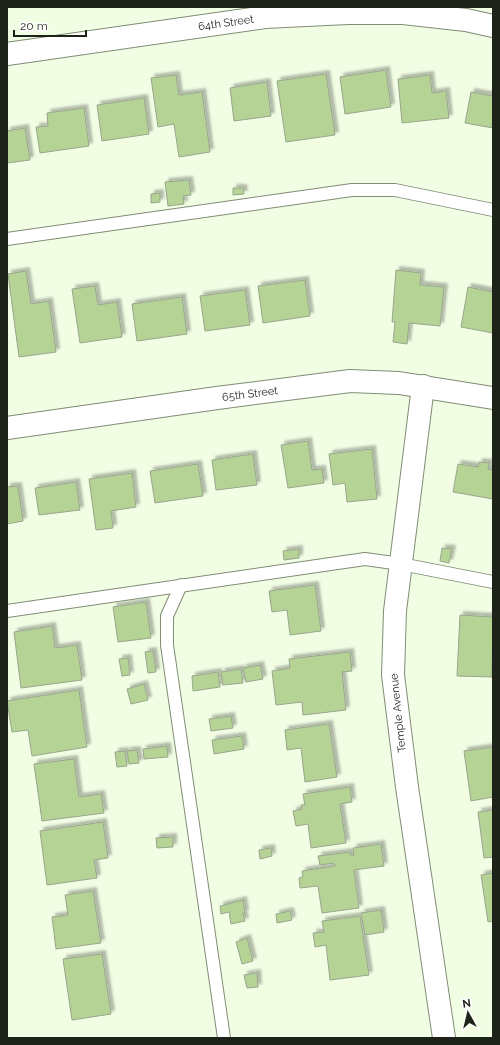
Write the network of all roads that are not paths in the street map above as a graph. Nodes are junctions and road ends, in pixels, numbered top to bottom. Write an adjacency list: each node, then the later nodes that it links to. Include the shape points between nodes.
1 (493, 26): 2 (street, 64th Street, via 466,20 403,13 265,17)
2 (7, 54)
3 (493, 210): 4 (lane, via 395,190 352,190)
4 (7, 239)
5 (422, 386): 6 (street, 65th Street); 7 (street, 65th Street, via 399,382 350,381); 8 (street, Temple Avenue)
6 (493, 398)
7 (7, 428)
8 (401, 564): 9 (lane); 10 (lane, via 365,559); 13 (street, Temple Avenue, via 395,611 393,675)
9 (493, 582)
10 (181, 585): 11 (lane); 12 (lane, via 167,616 167,645)
11 (7, 611)
12 (224, 1038)
13 (444, 1038)

